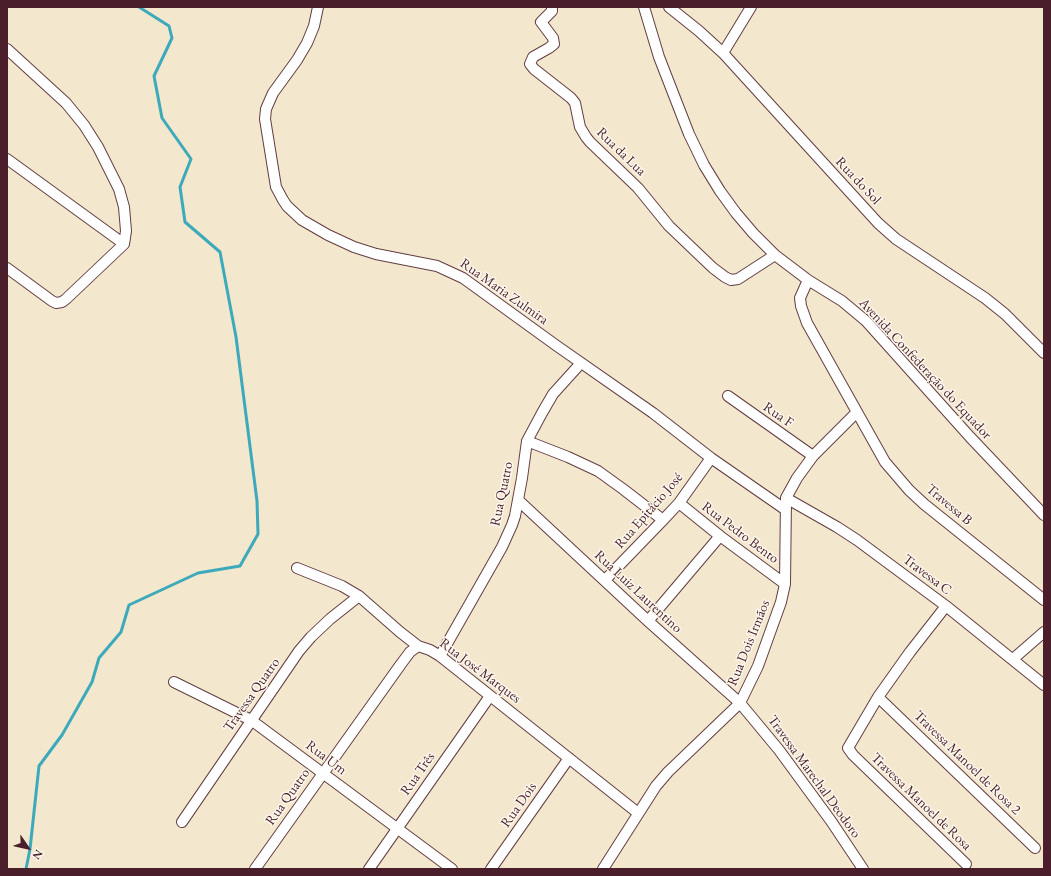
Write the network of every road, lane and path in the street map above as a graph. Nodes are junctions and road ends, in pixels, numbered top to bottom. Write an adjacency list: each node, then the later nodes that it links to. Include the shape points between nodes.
1 (318, 7): 14 (street, Rua Maria Zulmira, via 314,26 306,43 273,93 266,109 265,119 276,187 287,206 302,220 354,247 376,254 426,263 463,278)
2 (552, 7): 10 (street, Rua da Lua, via 552,11 541,22 553,38 554,44 533,57 530,61 531,66 571,98 577,107 580,127 586,137 638,188 669,226 725,277 731,280 738,279)
3 (644, 7): 10 (street, Avenida Confederação do Equador, via 659,58 704,165 736,213)
4 (669, 7): 7 (street, Rua do Sol)
5 (751, 7): 7 (street)
6 (7, 49): 9 (street, via 66,103 98,147 119,189 124,207)
7 (723, 53): 13 (street, Rua do Sol, via 878,223 896,239 985,298)
8 (7, 159): 9 (street)
9 (124, 244): 11 (street, via 59,303 52,301)
10 (775, 255): 12 (street, Avenida Confederação do Equador)
11 (7, 268)
12 (808, 280): 16 (street, Travessa B, via 800,298 803,314); 24 (street, Avenida Confederação do Equador, via 842,301 866,321)
13 (1044, 353)
14 (581, 363): 17 (street, Rua Quatro, via 553,394); 19 (street, Rua Maria Zulmira)
15 (728, 396): 18 (street, Rua F)
16 (856, 413): 18 (street, Rua Dois Irmãos); 31 (street, Travessa B, via 885,462 909,490)
17 (527, 441): 21 (street, Rua Quatro); 25 (street, via 598,471)
18 (813, 456): 20 (street, Rua Dois Irmãos)
19 (711, 458): 22 (street, Rua Epitácio José); 23 (street, Rua Maria Zulmira)
20 (786, 498): 23 (street, Rua Dois Irmãos); 32 (street, Travessa C, via 857,540)
21 (518, 500): 28 (street, Rua Luiz Laurentino); 36 (street, Rua Quatro, via 507,536)
22 (679, 503): 25 (street, Rua Epitácio José); 26 (street, Rua Pedro Bento)
23 (786, 510): 29 (street, Rua Dois Irmãos)
24 (1044, 515)
25 (663, 520): 28 (street, Rua Epitácio José)
26 (720, 536): 29 (street, Rua Pedro Bento); 33 (street)
27 (298, 568): 30 (street, Rua José Marques)
28 (605, 580): 33 (street, Rua Luiz Laurentino)
29 (785, 584): 42 (street, Rua Dois Irmãos, via 770,635)
30 (359, 596): 35 (street, Rua José Marques); 43 (street, Travessa Quatro, via 311,637)
31 (1044, 600)
32 (946, 606): 37 (street, Travessa C); 41 (street)
33 (648, 621): 42 (street, Rua Luiz Laurentino)
34 (1044, 632): 37 (street)
35 (418, 646): 36 (street, Rua José Marques); 45 (street, Rua Quatro, via 410,652)
36 (440, 656): 40 (street, Rua José Marques)
37 (1013, 659): 39 (street, Travessa C)
38 (174, 682): 43 (street, Rua Um)
39 (1044, 685)
40 (490, 696): 44 (street, Rua José Marques); 48 (street, Rua Três)
41 (878, 697): 49 (street, Travessa Manoel de Rosa 2); 50 (street, Travessa Manoel de Rosa, via 848,748 857,760)
42 (740, 703): 46 (street, Rua Dois Irmãos, via 668,772); 51 (street, Travessa Marechal Deodoro, via 779,750)
43 (251, 720): 45 (street, Rua Um); 47 (street, Travessa Quatro)
44 (569, 758): 46 (street, Rua José Marques); 55 (street, Rua Dois)
45 (322, 773): 48 (street, Rua Um); 52 (street, Rua Quatro)
46 (638, 813): 56 (street, Rua Dois Irmãos)
47 (182, 822)
48 (398, 828): 53 (street, Rua Três); 54 (street, Rua Um)
49 (1035, 848)
50 (966, 864)
51 (858, 866)
52 (255, 869)
53 (369, 869)
54 (452, 869)
55 (491, 869)
56 (603, 869)

